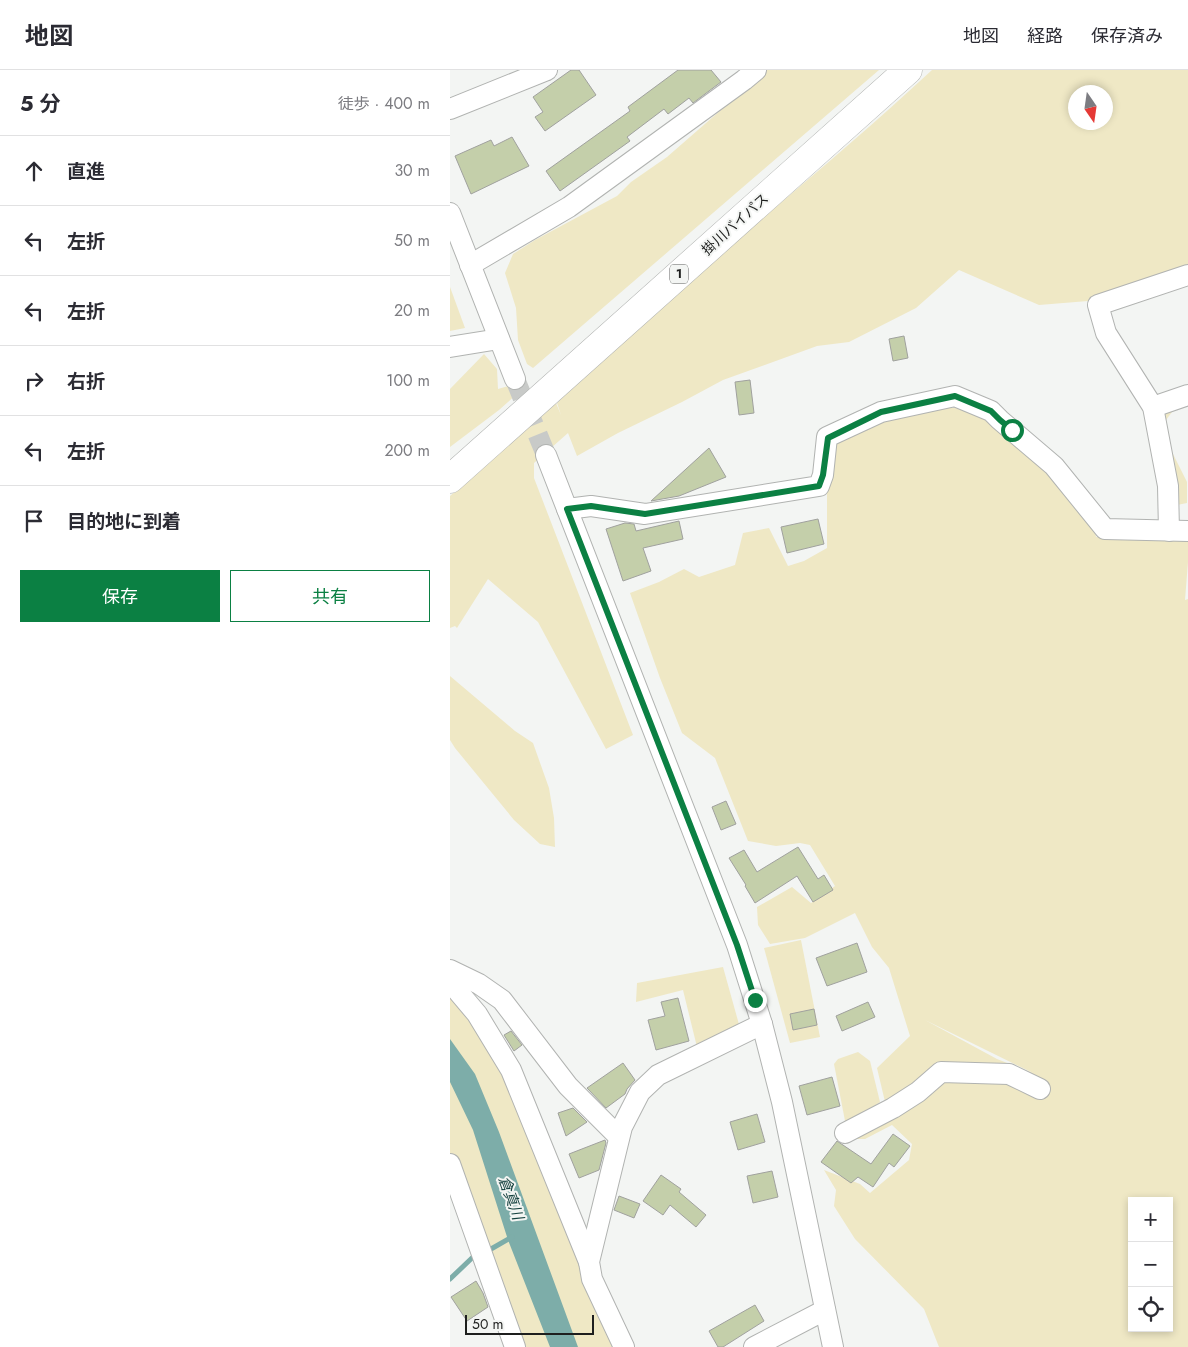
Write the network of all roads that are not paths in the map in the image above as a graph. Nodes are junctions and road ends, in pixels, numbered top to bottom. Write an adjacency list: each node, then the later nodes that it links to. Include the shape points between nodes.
1 (547, 70): 4 (street)
2 (908, 70): 14 (highway, 掛川バイパス / 1)
3 (746, 73): 6 (street, via 569,207)
4 (450, 109)
5 (450, 213): 6 (street)
6 (470, 265): 8 (street)
7 (1188, 275): 12 (street, via 1098,305 1106,333)
8 (499, 339): 9 (street); 10 (street)
9 (450, 347)
10 (515, 379)
11 (1188, 395): 12 (street)
12 (1153, 407): 16 (street)
13 (546, 455): 15 (street)
14 (450, 479)
15 (567, 509): 16 (street, via 591,506 645,514 819,486 828,438 881,412 955,396 991,411 1054,466 1105,529); 19 (street, via 737,945)
16 (1178, 531)
17 (450, 970): 22 (street, via 502,1000 568,1086)
18 (450, 982): 24 (street, via 477,1014 511,1070)
19 (762, 1024): 22 (street, via 658,1074 640,1092); 25 (street, via 782,1102)
20 (1040, 1089): 21 (street, via 1010,1074 942,1072 893,1108)
21 (845, 1133)
22 (619, 1137): 24 (street)
23 (450, 1164): 26 (street)
24 (589, 1262): 27 (street, via 592,1279)
25 (825, 1310): 28 (street); 29 (street)
26 (515, 1347)
27 (624, 1347)
28 (754, 1347)
29 (833, 1347)

